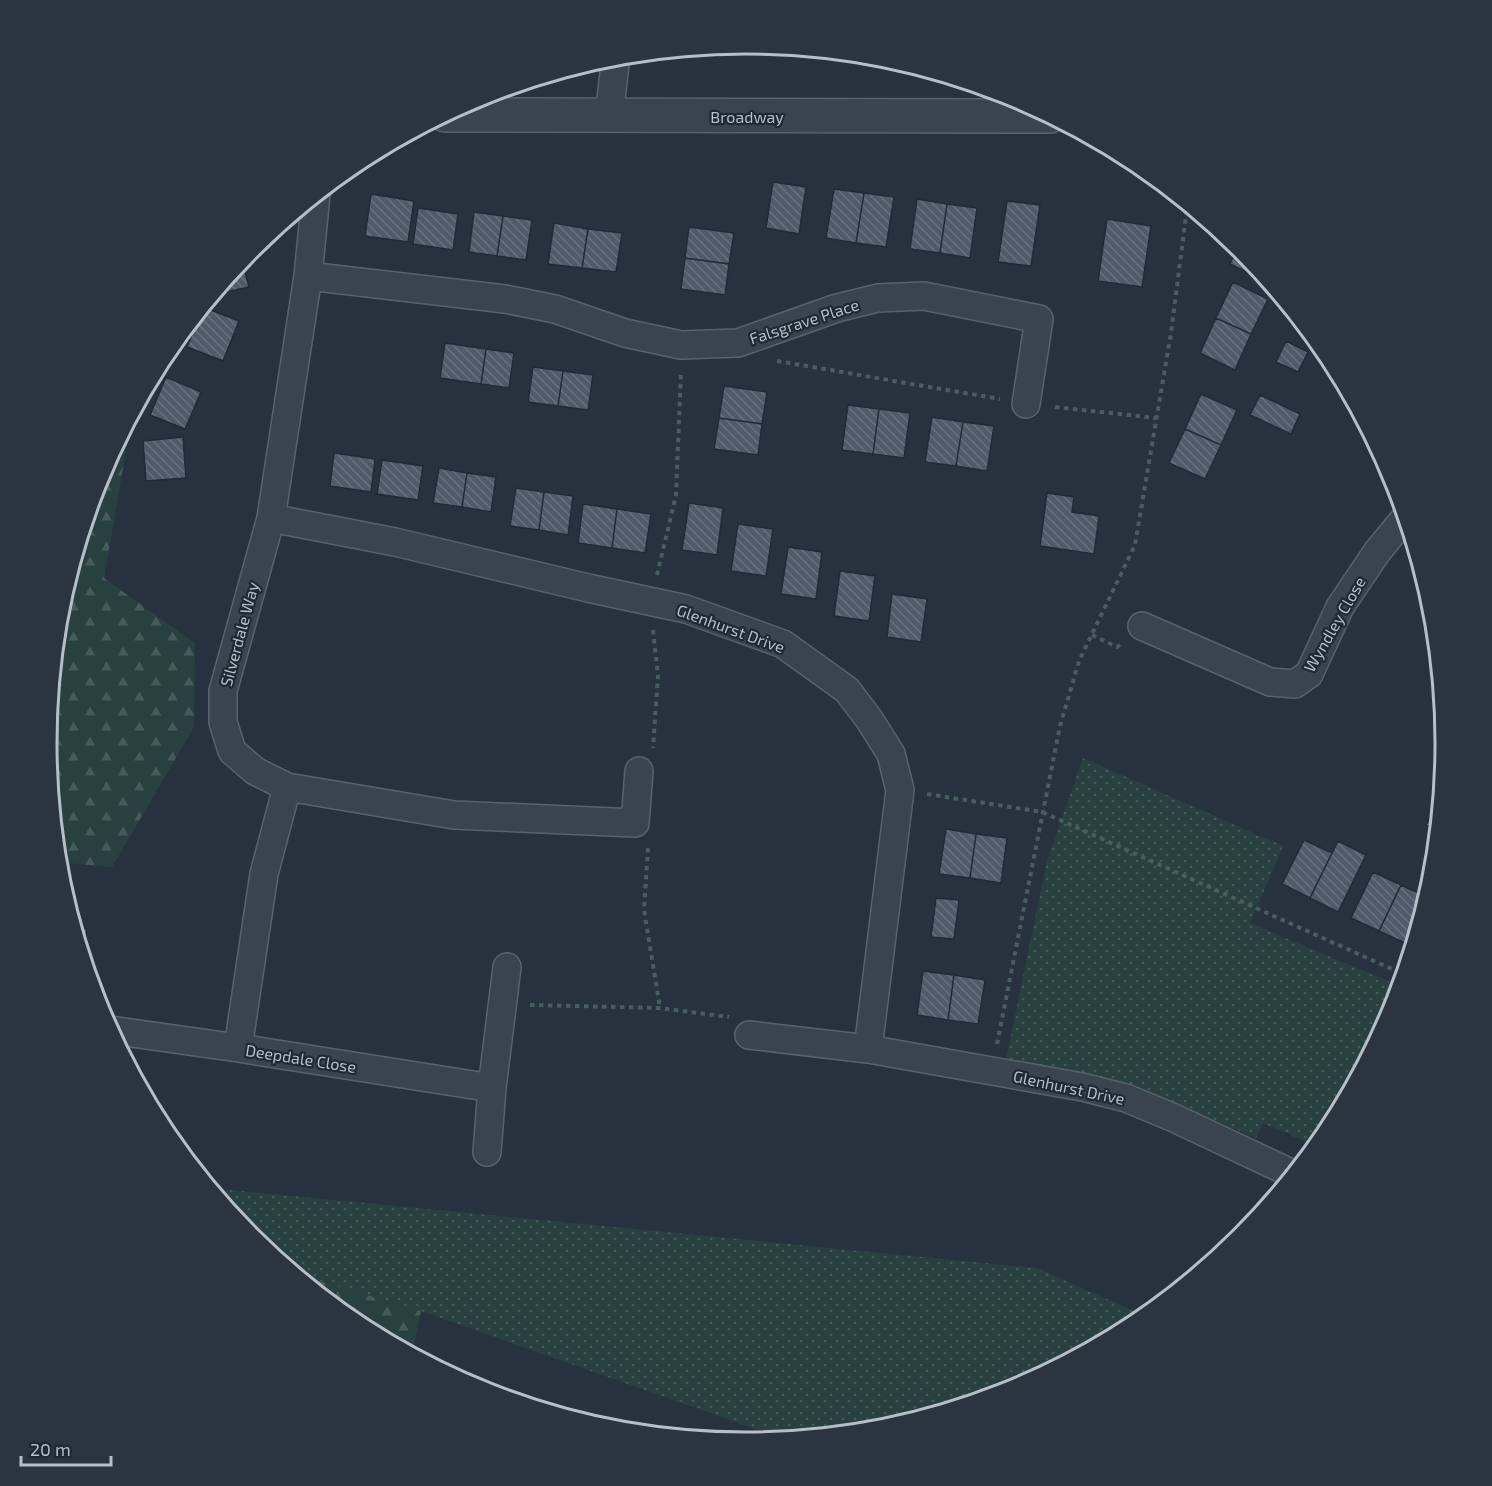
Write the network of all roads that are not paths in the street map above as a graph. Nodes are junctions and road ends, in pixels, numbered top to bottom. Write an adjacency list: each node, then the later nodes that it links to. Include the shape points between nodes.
1 (615, 67): 3 (street)
2 (462, 115): 3 (street, Broadway)
3 (609, 116): 4 (street, Broadway)
4 (1032, 116)
5 (315, 206): 6 (street, Silverdale Way)
6 (308, 276): 7 (street, Falsgrave Place, via 505,299 681,345 738,344 837,308 878,298 924,296 1039,319); 8 (street, Silverdale Way)
7 (1026, 404)
8 (271, 518): 12 (street, Silverdale Way, via 223,691 223,722 232,751 255,771); 17 (street, Glenhurst Drive, via 395,542 686,609 783,644 847,690 891,754 900,790)
9 (1399, 525): 10 (street, Wyndley Close, via 1340,607 1309,674 1295,684 1270,682)
10 (1142, 626)
11 (639, 771): 12 (street, Silverdale Way, via 635,824 454,815)
12 (287, 787): 16 (street, via 264,874)
13 (507, 967): 18 (street)
14 (120, 1031): 16 (street, Deepdale Close)
15 (749, 1035): 17 (street, Glenhurst Drive)
16 (238, 1048): 18 (street, Deepdale Close)
17 (868, 1049): 20 (street, Glenhurst Drive, via 1126,1098)
18 (492, 1088): 19 (street)
19 (487, 1152)
20 (1286, 1171)

